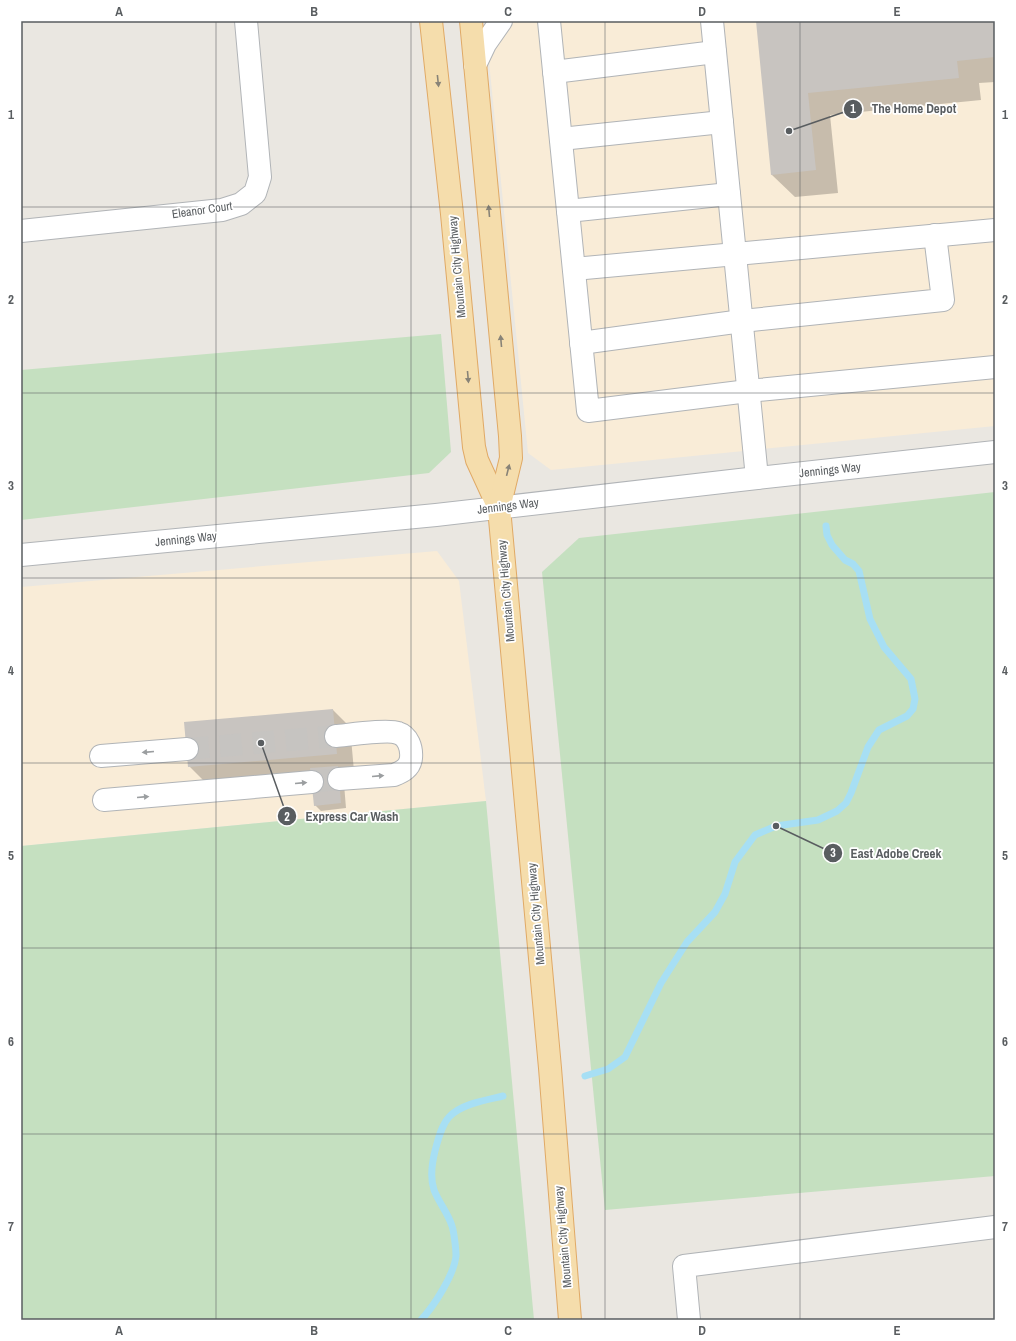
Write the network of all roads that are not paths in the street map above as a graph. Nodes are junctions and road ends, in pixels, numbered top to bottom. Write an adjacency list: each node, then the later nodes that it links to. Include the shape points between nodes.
1 (246, 21): 15 (street, Eleanor Court, via 260,177 255,193 241,204 222,210)
2 (431, 21): 25 (main road, Mountain City Highway, one-way to 25, via 474,447 476,460)
3 (471, 21): 8 (main road, Mountain City Highway)
4 (501, 21): 8 (street, via 485,44)
5 (549, 21): 9 (street)
6 (712, 21): 7 (street)
7 (715, 52): 9 (street); 10 (street)
8 (475, 65): 25 (main road, Mountain City Highway, one-way to 8, via 511,458 510,436)
9 (554, 72): 11 (street)
10 (722, 122): 11 (street); 12 (street)
11 (561, 139): 13 (street)
12 (729, 194): 13 (street); 17 (street)
13 (568, 211): 18 (street)
14 (995, 230): 16 (street)
15 (21, 231)
16 (935, 235): 17 (street); 19 (street, via 943,300)
17 (735, 254): 18 (street); 19 (street)
18 (574, 270): 20 (street)
19 (742, 321): 20 (street); 22 (street)
20 (581, 343): 22 (street, via 588,411)
21 (995, 367): 22 (street)
22 (748, 391): 24 (street)
23 (995, 452): 24 (street, Jennings Way)
24 (756, 478): 25 (street, Jennings Way)
25 (499, 508): 26 (street, Jennings Way); 34 (main road, Mountain City Highway, via 550,1068)
26 (21, 555)
27 (336, 736): 30 (street, one-way to 27, via 394,775 407,767 411,760 410,747 397,732)
28 (187, 749): 29 (street, one-way to 29)
29 (100, 756)
30 (339, 779)
31 (312, 782): 32 (street, one-way to 31)
32 (104, 800)
33 (995, 1227): 35 (street, via 684,1266)
34 (570, 1320)
35 (689, 1320)

